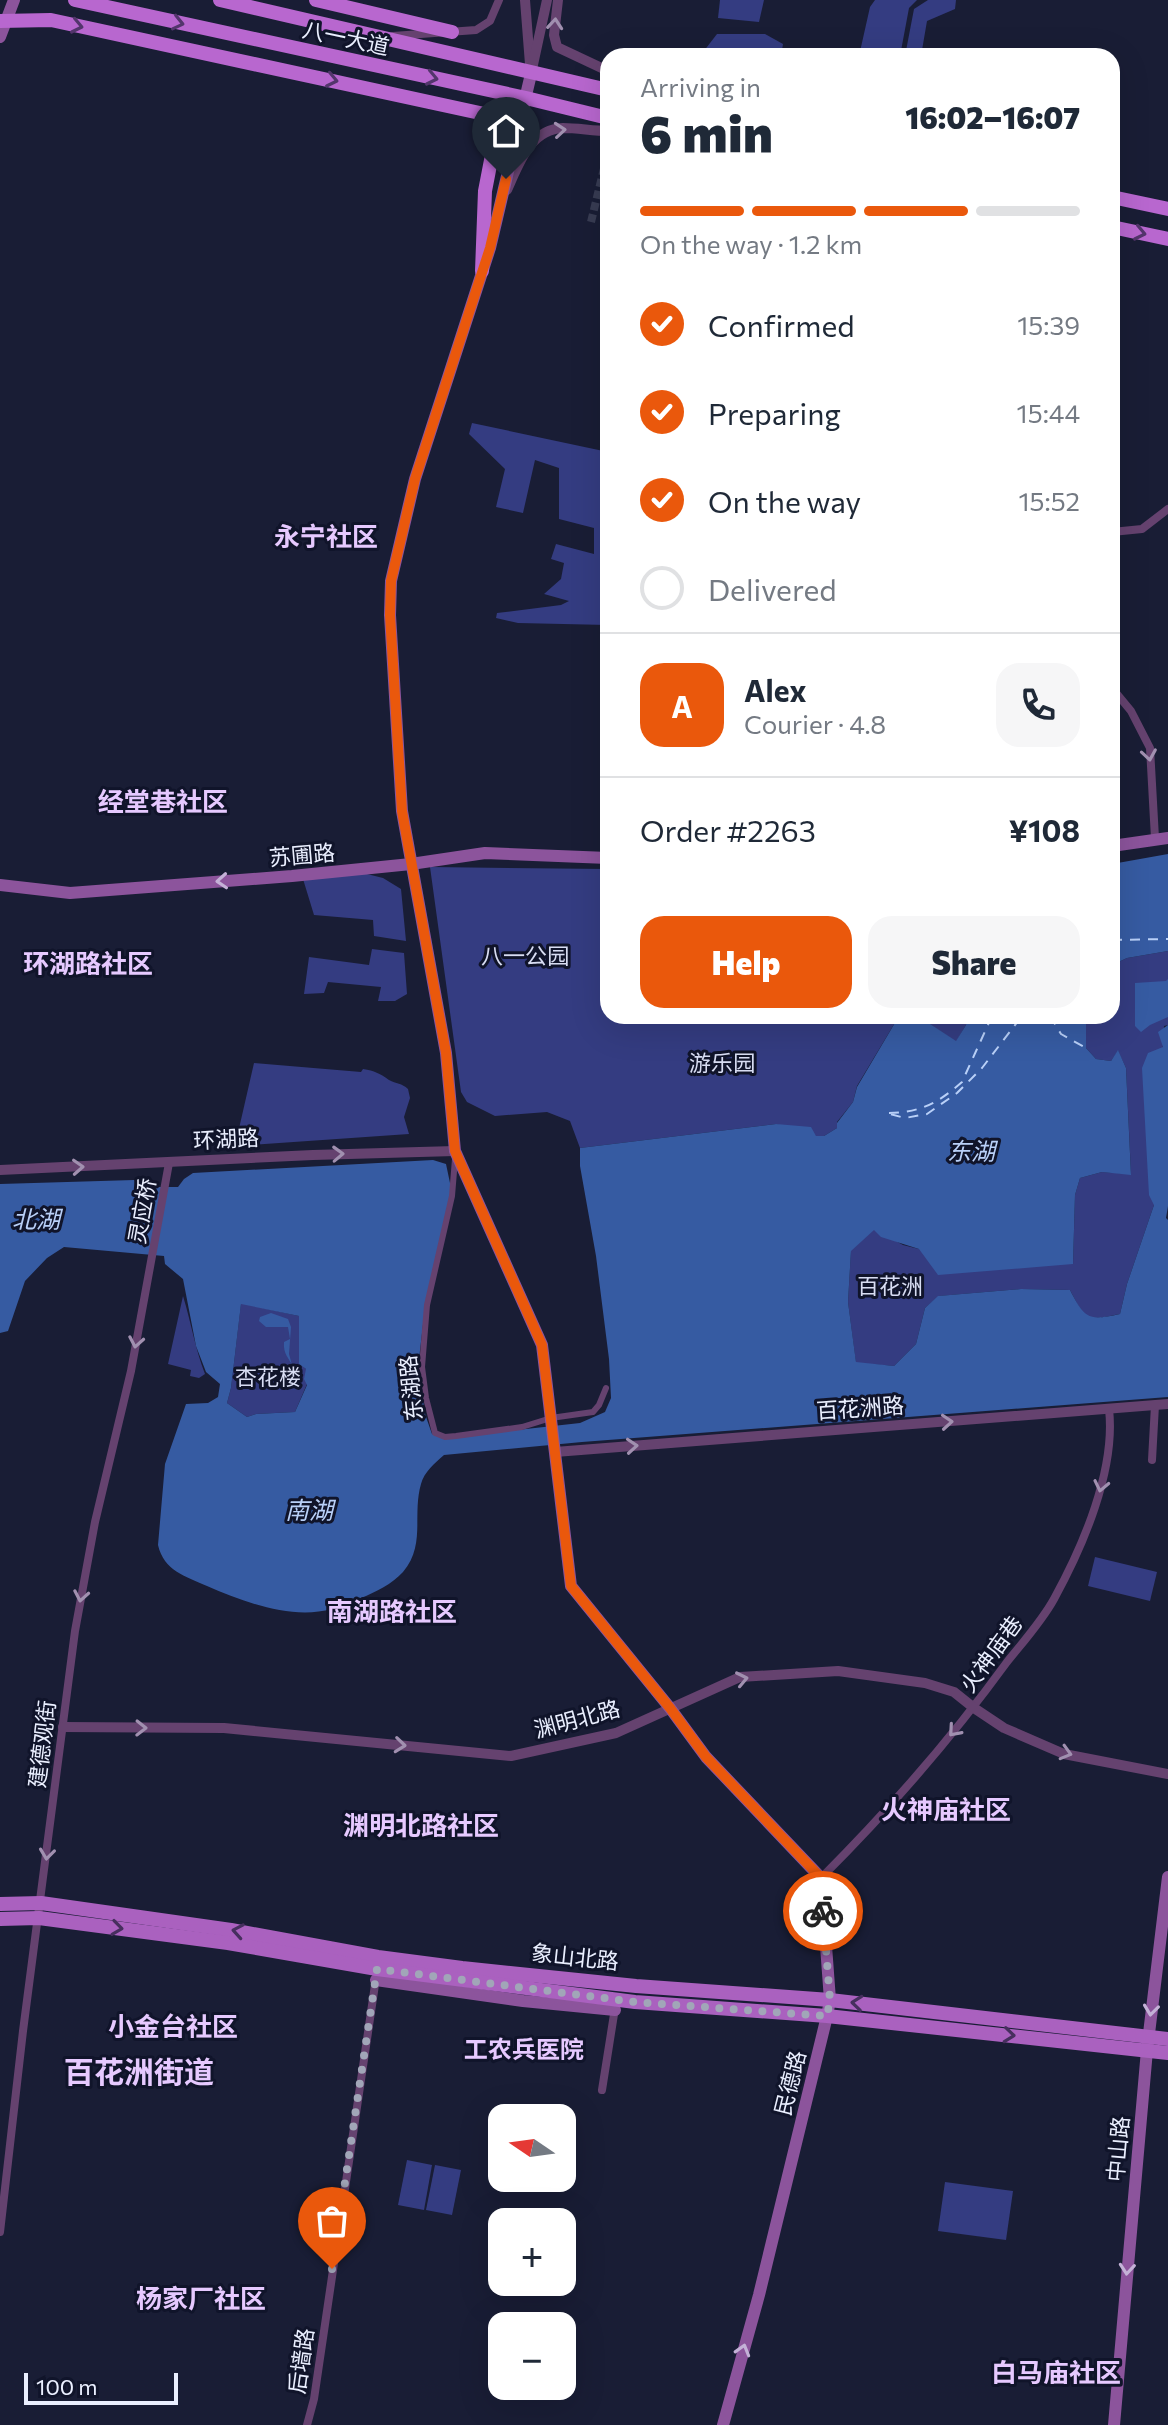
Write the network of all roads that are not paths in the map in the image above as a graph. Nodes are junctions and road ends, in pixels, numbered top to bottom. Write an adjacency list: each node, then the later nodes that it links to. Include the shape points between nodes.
1 (14, 0): 9 (main road)
2 (75, 0): 16 (highway, 八一大道, one-way to 16)
3 (220, 0): 12 (highway, 八一大道)
4 (316, 0): 10 (highway)
5 (499, 0): 10 (street, via 490,21 476,30)
6 (525, 0): 14 (street)
7 (547, 0): 14 (street)
8 (558, 0): 13 (street, one-way to 8, via 557,47)
9 (4, 20): 11 (main road); 24 (highway, one-way to 24, via 51,20 489,115 498,124 485,191)
10 (452, 32): 12 (street)
11 (0, 37)
12 (376, 37): 14 (highway, 八一大道)
13 (600, 67)
14 (531, 74): 15 (highway, 八一大道); 16 (main road)
15 (600, 88)
16 (526, 98): 17 (highway, 八一大道); 20 (main road)
17 (600, 116)
18 (600, 130): 20 (street, one-way to 18, via 534,139 562,128)
19 (1120, 199): 21 (highway)
20 (500, 206): 24 (main road)
21 (1168, 209)
22 (1120, 229): 23 (highway, one-way to 23)
23 (1168, 239)
24 (482, 271): 31 (main road, via 415,479 391,581 402,811)
25 (1168, 509): 26 (street, via 1142,529)
26 (1120, 531)
27 (1120, 698): 28 (street, one-way to 28, via 1150,748)
28 (1161, 838): 29 (main road)
29 (1120, 845)
30 (600, 858): 31 (main road, 苏圃路, via 485,853)
31 (411, 864): 32 (main road, 苏圃路, one-way to 32, via 70,893); 33 (main road, via 446,1053)
32 (0, 885)
33 (455, 1151): 34 (street, 环湖路, one-way to 33); 41 (main road, via 542,1345); 41 (street, 东湖路, via 452,1196 427,1305 422,1367 435,1433 469,1434)
34 (169, 1163): 35 (street, 环湖路, one-way to 34); 36 (street, 灵应桥)
35 (0, 1170)
36 (150, 1266): 46 (street, 建德观街, one-way to 46, via 92,1537)
37 (606, 1388): 41 (street, 东湖路, via 593,1412)
38 (1168, 1404): 39 (street, 百花洲路)
39 (1155, 1405): 40 (street, 百花洲路); 43 (street)
40 (1109, 1409): 42 (street, 百花洲路, one-way to 40); 45 (street, 火神庙巷, one-way to 45, via 1101,1490 1080,1543 1053,1601)
41 (551, 1418): 42 (main road)
42 (555, 1452): 44 (main road, via 571,1586)
43 (1152, 1460)
44 (670, 1708): 45 (street, 渊明北路, one-way to 45, via 740,1677 838,1671 925,1683 954,1692); 46 (street, 渊明北路, one-way to 44, via 224,1728 511,1756 616,1733); 49 (main road, via 706,1757)
45 (974, 1708): 47 (street, 渊明北路, one-way to 47, via 1004,1728 1064,1754); 49 (street, 火神庙巷, one-way to 49)
46 (63, 1727): 51 (street, 建德观街, one-way to 51)
47 (1168, 1774)
48 (1168, 1877): 58 (main road, 中山路, one-way to 58)
49 (821, 1878): 54 (main road, 民德路)
50 (0, 1904): 51 (main road, 象山北路)
51 (40, 1910): 52 (main road, 象山北路); 53 (main road, 象山北路, one-way to 53); 54 (main road, 象山北路, one-way to 51, via 636,1986 392,1959 231,1930); 61 (street, 建德观街)
52 (0, 1919)
53 (376, 1975): 55 (main road, 象山北路); 62 (street, 后墙路)
54 (830, 2000): 56 (main road, 民德路); 58 (main road, 象山北路, one-way to 54)
55 (615, 2005): 56 (main road, 象山北路); 60 (street)
56 (827, 2016): 58 (main road, 象山北路, one-way to 58); 63 (main road, 民德路, one-way to 56)
57 (1168, 2039): 58 (main road)
58 (1148, 2043): 59 (main road); 64 (main road, 中山路, one-way to 64)
59 (1168, 2053)
60 (602, 2090)
61 (0, 2232)
62 (307, 2425)
63 (723, 2425)
64 (1114, 2425)

